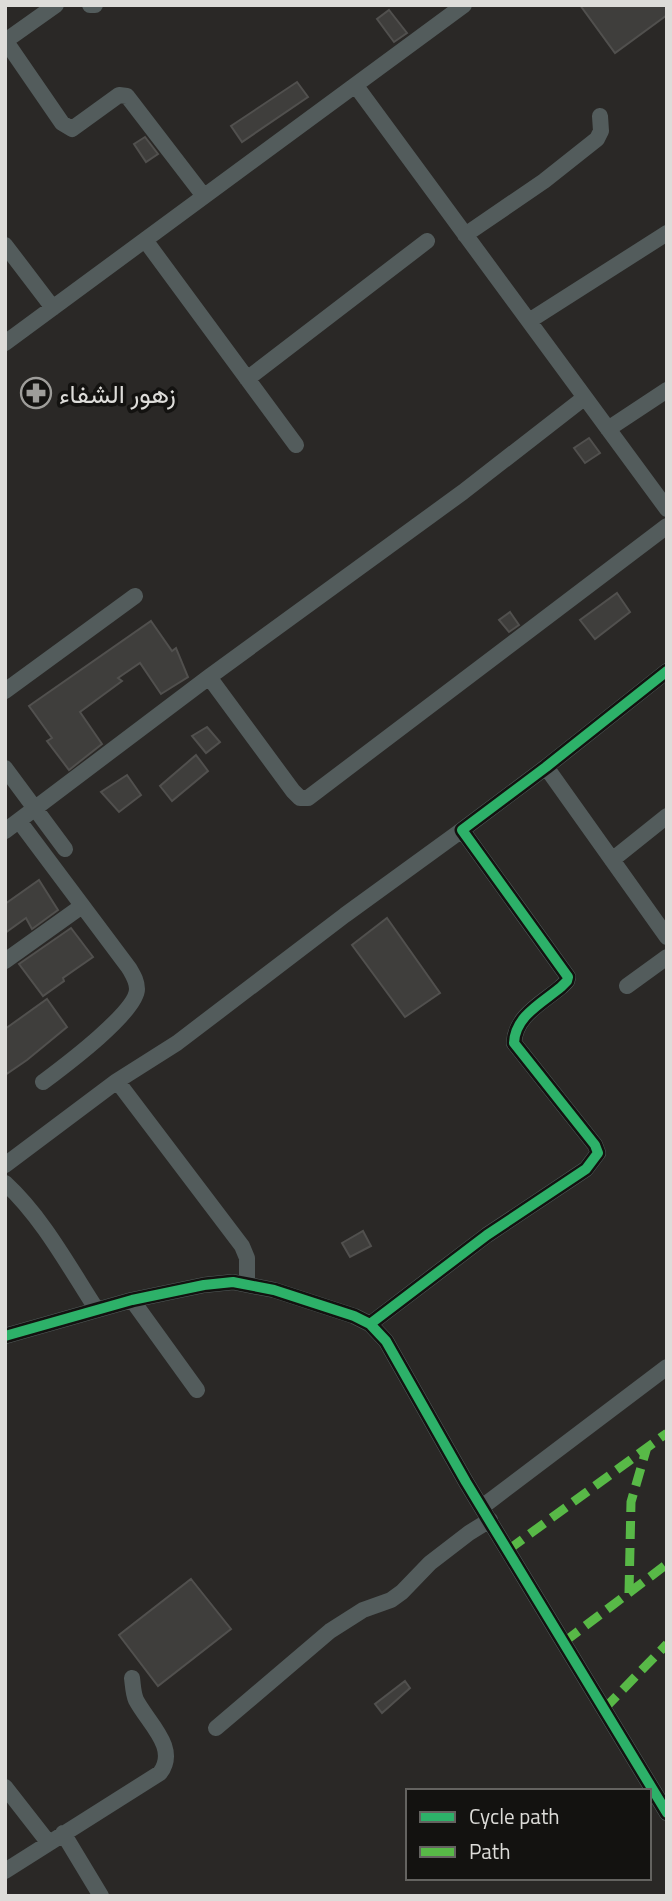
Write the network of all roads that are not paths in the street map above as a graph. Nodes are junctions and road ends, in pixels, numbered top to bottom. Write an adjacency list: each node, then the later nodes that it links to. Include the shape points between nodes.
1 (56, 5): 5 (street, via 7,43 62,123 72,129 119,95 127,96)
2 (464, 5): 3 (street)
3 (356, 86): 5 (street); 7 (street)
4 (600, 116): 7 (street, via 597,139)
5 (203, 195): 8 (street)
6 (667, 233): 12 (street)
7 (465, 235): 12 (street)
8 (145, 240): 11 (street); 14 (street)
9 (427, 241): 14 (street)
10 (5, 245): 11 (street)
11 (53, 308): 13 (street)
12 (529, 321): 16 (street)
13 (5, 343)
14 (247, 379): 18 (street)
15 (667, 390): 17 (street)
16 (584, 398): 17 (street); 23 (street)
17 (608, 429): 19 (street)
18 (296, 445)
19 (667, 509)
20 (667, 526): 23 (street, via 308,798 293,791)
21 (135, 596): 24 (street)
22 (667, 671): 25 (street)
23 (209, 677): 27 (street)
24 (5, 691)
25 (546, 767): 30 (street); 32 (street)
26 (5, 768): 27 (street)
27 (35, 809): 29 (street); 31 (street)
28 (667, 816): 32 (street)
29 (12, 826): 33 (street)
30 (462, 830): 38 (street, via 177,1043); 45 (street, via 568,977 519,1021 514,1042 598,1153 586,1169 487,1235)
31 (65, 849)
32 (612, 860): 34 (street)
33 (82, 906): 36 (street); 39 (street, via 129,968 138,990 108,1028)
34 (667, 937)
35 (667, 957): 37 (street)
36 (5, 961)
37 (627, 986)
38 (117, 1080): 40 (street); 42 (street, via 242,1246)
39 (43, 1083)
40 (5, 1165)
41 (5, 1184): 44 (street, via 30,1210)
42 (247, 1283): 43 (street, via 211,1284); 45 (street)
43 (132, 1300): 44 (street); 48 (street)
44 (97, 1310): 46 (street)
45 (370, 1325): 49 (street, via 386,1340)
46 (5, 1336)
47 (667, 1367): 49 (street)
48 (197, 1390)
49 (486, 1513): 51 (street, via 402,1592 330,1630); 53 (street)
50 (132, 1678): 54 (street, via 135,1697 167,1753 166,1765)
51 (216, 1728)
52 (5, 1787): 55 (street)
53 (667, 1813)
54 (63, 1833): 55 (street); 57 (street)
55 (48, 1842): 56 (street)
56 (5, 1871)
57 (101, 1896)

